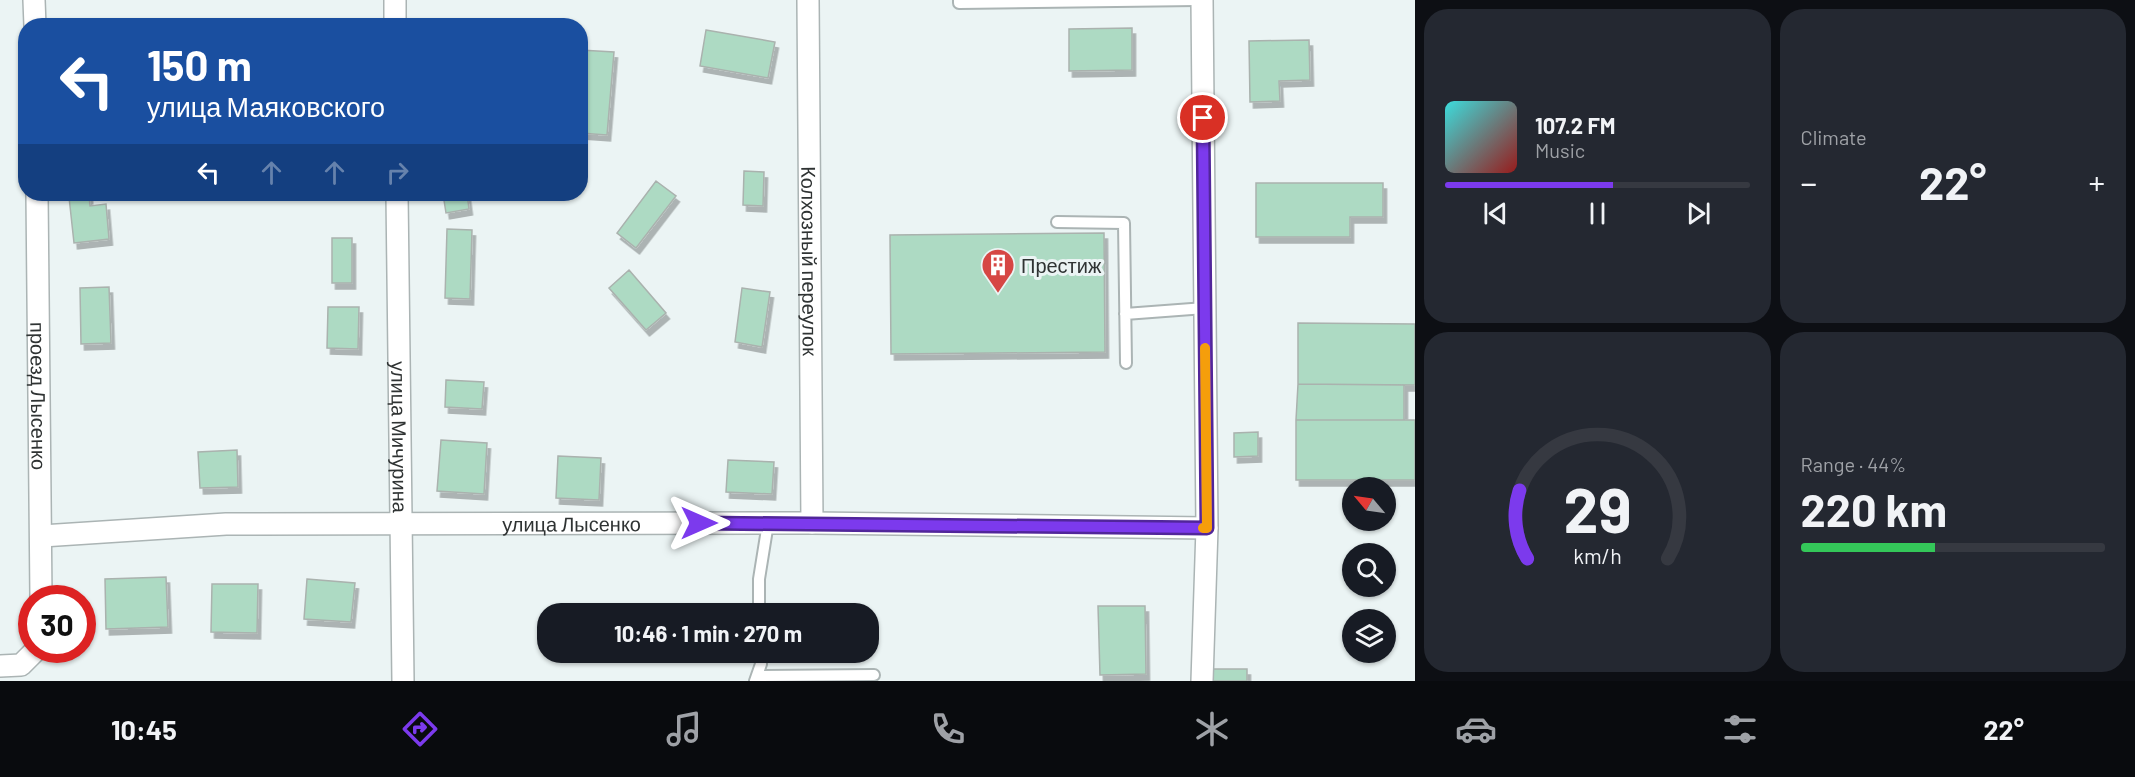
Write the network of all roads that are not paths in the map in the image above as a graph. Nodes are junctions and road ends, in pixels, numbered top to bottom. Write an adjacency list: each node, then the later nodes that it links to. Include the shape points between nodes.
1 (34, 0): 7 (street)
2 (395, 0): 8 (street)
3 (808, 0): 17 (street, Колхозный переулок)
4 (959, 0): 5 (lane)
5 (1197, 0)
6 (1202, 0): 12 (street)
7 (34, 18)
8 (395, 18)
9 (37, 201): 19 (street, проезд Лысенко)
10 (397, 201): 15 (street, улица Мичурина)
11 (1057, 222): 13 (lane, via 1124,223)
12 (1205, 308): 13 (lane); 18 (street)
13 (1125, 314): 14 (lane)
14 (1126, 363)
15 (400, 523): 16 (street, улица Лысенко); 19 (street, улица Лысенко, via 226,524); 27 (street, улица Мичурина)
16 (768, 523): 17 (street, улица Лысенко); 21 (lane)
17 (812, 523): 18 (street, улица Лысенко)
18 (1207, 528): 28 (street)
19 (42, 537): 20 (street, проезд Лысенко)
20 (41, 585)
21 (759, 603)
22 (23, 663): 24 (street)
23 (761, 663): 26 (lane)
24 (0, 666)
25 (874, 675): 26 (lane)
26 (756, 678)
27 (403, 681)
28 (1202, 681)

